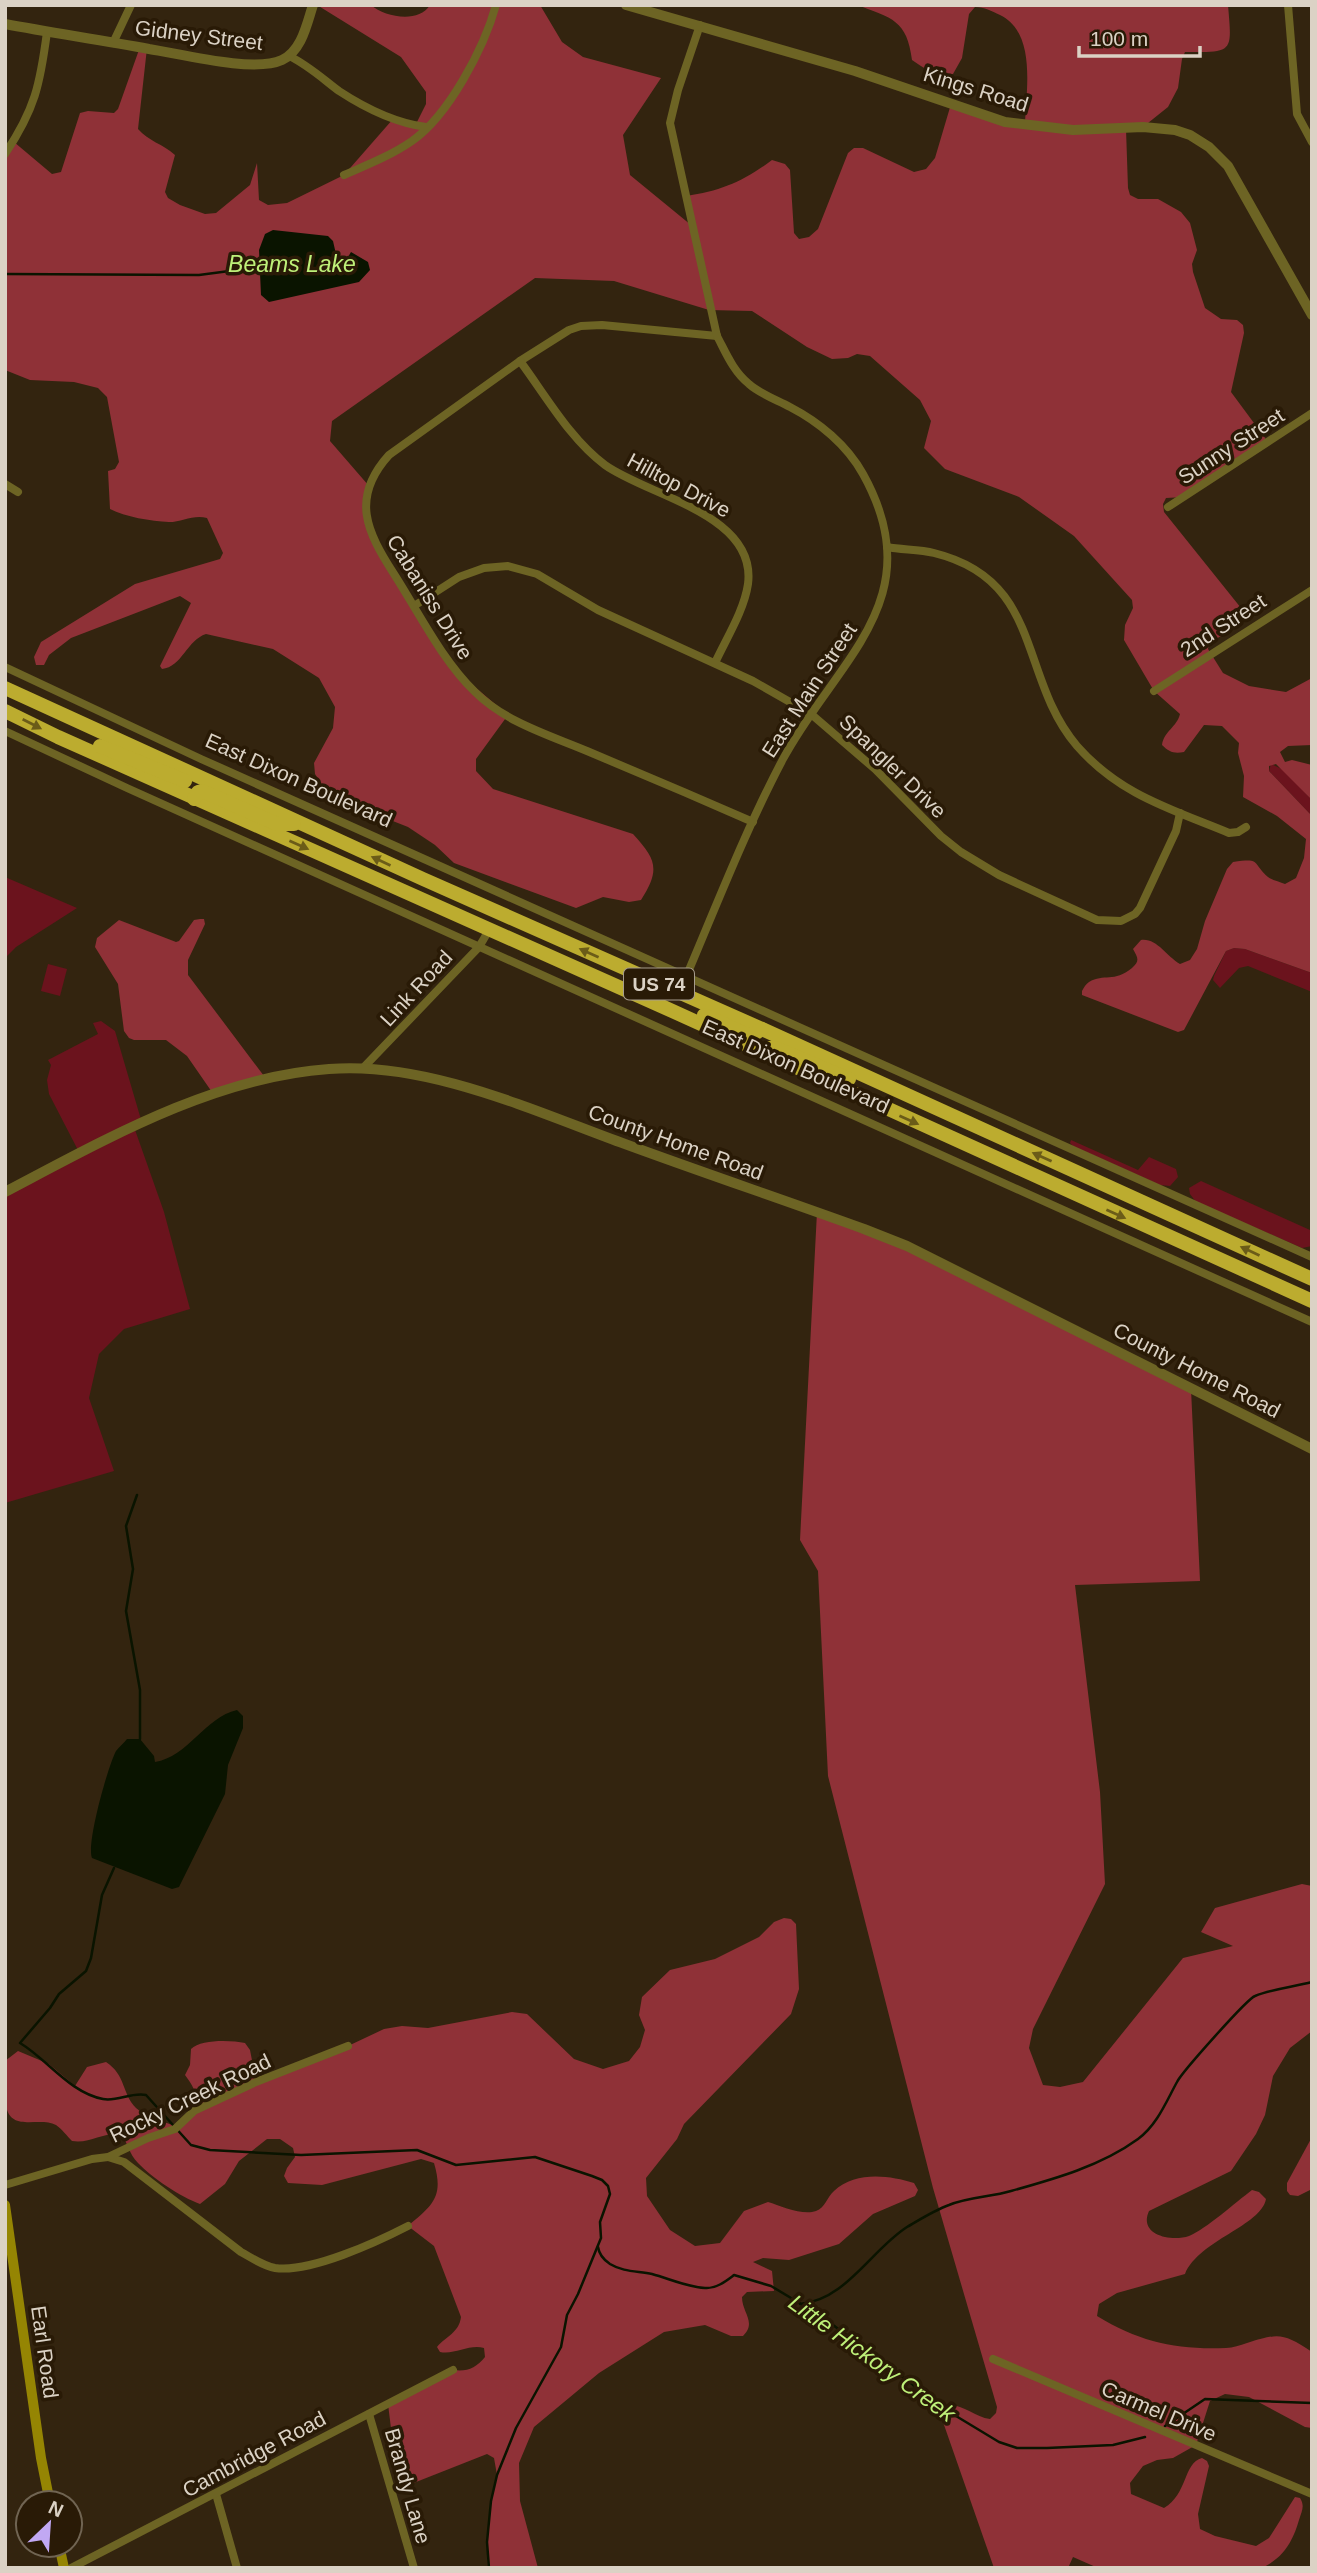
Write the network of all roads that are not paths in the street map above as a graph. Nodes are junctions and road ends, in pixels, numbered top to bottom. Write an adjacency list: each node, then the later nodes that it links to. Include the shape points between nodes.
1 (131, 5): 9 (street)
2 (313, 5): 10 (street, Gidney Street, via 303,36)
3 (496, 5): 11 (street, via 467,73)
4 (626, 5): 7 (street, Kings Road)
5 (1288, 5): 12 (street, via 1297,114)
6 (5, 24): 8 (street, Gidney Street)
7 (700, 25): 15 (street, Kings Road, via 1006,122 1073,130 1166,128 1190,135 1228,166); 16 (street, East Main Street, via 670,123)
8 (47, 32): 9 (street, Gidney Street); 13 (street, via 34,103)
9 (113, 43): 10 (street, Gidney Street, via 253,64 275,63)
10 (289, 56): 11 (street, via 356,102 393,119)
11 (426, 127): 14 (street, via 414,140)
12 (1312, 142)
13 (5, 154)
14 (344, 175)
15 (1312, 315)
16 (717, 336): 17 (street, Cabaniss Drive, via 590,325 569,330); 22 (street, East Main Street, via 733,367 749,384 807,416 853,458 883,522)
17 (520, 361): 24 (street, Cabaniss Drive, via 389,455 374,475 366,499 369,530); 25 (street, Hilltop Drive, via 586,449 623,476 724,527 740,546 748,573 746,592)
18 (1312, 413): 21 (street, Sunny Street)
19 (5, 484): 20 (street)
20 (18, 492)
21 (1168, 507)
22 (887, 547): 30 (street, East Main Street, via 885,580 867,634); 36 (street, via 953,558 996,585 1018,614 1055,710 1077,745 1118,784)
23 (1312, 590): 28 (street, 2nd Street)
24 (414, 606): 25 (street, Spangler Drive, via 466,574 494,566 520,568 598,610); 38 (street, Cabaniss Drive, via 464,682 501,712)
25 (715, 663): 30 (street, Spangler Drive)
26 (5, 667): 33 (street, East Dixon Boulevard)
27 (5, 688): 34 (highway, East Dixon Boulevard / US 74)
28 (1154, 691)
29 (5, 710): 32 (highway, East Dixon Boulevard / US 74, one-way to 32)
30 (811, 714): 36 (street, Spangler Drive, via 861,755 961,852 999,875 1097,920 1129,918 1140,908); 38 (street, East Main Street, via 783,758)
31 (5, 731): 37 (street, East Dixon Boulevard)
32 (58, 737): 34 (highway, via 90,742 183,781); 35 (highway, East Dixon Boulevard / US 74)
33 (201, 759): 34 (street); 43 (street, East Dixon Boulevard)
34 (192, 775): 39 (highway, East Dixon Boulevard / US 74)
35 (194, 799): 37 (street); 39 (highway, via 202,791 277,824); 41 (highway, East Dixon Boulevard / US 74, one-way to 41)
36 (1180, 813): 40 (street, via 1229,833)
37 (186, 815): 42 (street, East Dixon Boulevard)
38 (753, 822): 43 (street, East Main Street)
39 (302, 824): 46 (highway, East Dixon Boulevard / US 74, one-way to 39)
40 (1246, 827)
41 (489, 930): 42 (street, Link Road); 44 (highway, East Dixon Boulevard / US 74)
42 (479, 947): 48 (street, Link Road); 49 (street, East Dixon Boulevard)
43 (686, 976): 45 (street, East Dixon Boulevard)
44 (642, 997): 46 (highway, via 674,1003 748,1035); 47 (highway, East Dixon Boulevard / US 74)
45 (769, 1014): 46 (street, East Dixon Boulevard); 52 (street, East Dixon Boulevard)
46 (762, 1029): 50 (highway, East Dixon Boulevard / US 74)
47 (763, 1054): 49 (street); 50 (highway, via 775,1048 857,1082); 56 (highway, East Dixon Boulevard / US 74, one-way to 56)
48 (365, 1068): 51 (street, County Home Road, via 298,1073 192,1101); 58 (street, County Home Road, via 439,1079 864,1229 937,1260)
49 (754, 1071): 57 (street, East Dixon Boulevard)
50 (888, 1088): 53 (highway, East Dixon Boulevard / US 74, one-way to 50)
51 (5, 1192)
52 (1181, 1199): 53 (street); 54 (street, East Dixon Boulevard)
53 (1173, 1216): 55 (highway, East Dixon Boulevard / US 74, one-way to 53)
54 (1312, 1257)
55 (1312, 1279)
56 (1312, 1301)
57 (1312, 1322)
58 (1312, 1449)
59 (348, 2046): 60 (street, Rocky Creek Road, via 256,2082 194,2111 175,2129)
60 (108, 2157): 61 (street, Rocky Creek Road); 63 (street, via 124,2162 241,2252 275,2268 314,2263)
61 (5, 2185)
62 (5, 2205): 67 (main road, Earl Road)
63 (408, 2225)
64 (993, 2359): 69 (street, Carmel Drive)
65 (453, 2370): 66 (street, Cambridge Road)
66 (369, 2414): 68 (street, Cambridge Road); 72 (street, Brandy Lane)
67 (47, 2489)
68 (216, 2494): 70 (street, Cambridge Road); 71 (street)
69 (1312, 2494)
70 (71, 2568)
71 (237, 2568)
72 (414, 2568)

